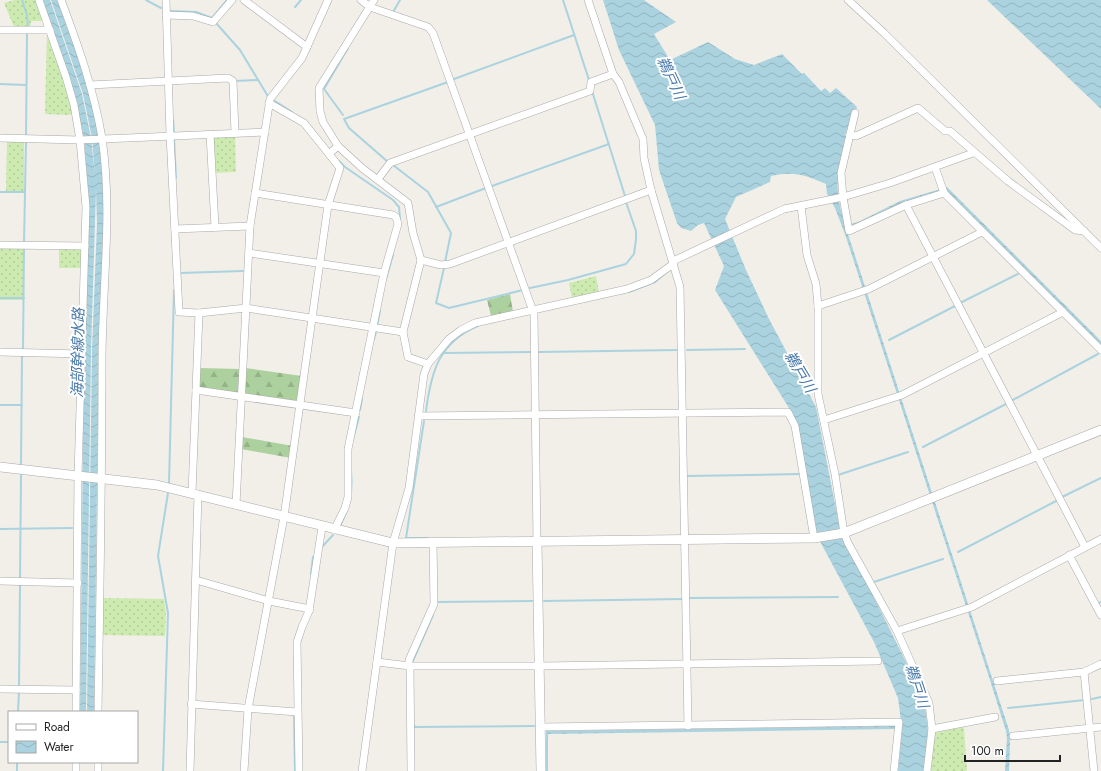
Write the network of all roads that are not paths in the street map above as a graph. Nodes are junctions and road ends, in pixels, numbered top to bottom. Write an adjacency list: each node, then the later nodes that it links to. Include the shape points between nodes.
1 (39, 0): 13 (street)
2 (61, 0): 17 (street)
3 (166, 0): 11 (street)
4 (232, 0): 11 (street, via 213,22 193,16)
5 (244, 0): 14 (street)
6 (328, 0): 14 (street)
7 (362, 0): 10 (street)
8 (588, 0): 15 (street)
9 (848, 0): 44 (street)
10 (372, 3): 24 (street, via 431,29); 29 (street, via 319,88 323,122)
11 (166, 15): 16 (street)
12 (0, 30): 13 (street)
13 (50, 30): 28 (street, via 66,77)
14 (307, 47): 18 (street, via 302,58)
15 (613, 74): 24 (street, via 591,82 590,91); 35 (street, via 619,82 643,139)
16 (168, 80): 17 (street); 21 (street, via 232,79); 23 (street)
17 (90, 85): 27 (street)
18 (269, 103): 20 (street); 31 (street, via 304,123)
19 (855, 113): 25 (street)
20 (265, 132): 21 (street); 36 (street)
21 (235, 133): 22 (street)
22 (210, 134): 23 (street); 42 (street)
23 (170, 135): 27 (street); 43 (street)
24 (470, 135): 33 (street, via 390,163); 46 (street)
25 (850, 135): 30 (street, via 856,136 918,108 945,131 950,131); 37 (street, via 841,173)
26 (0, 138): 28 (street)
27 (102, 138): 28 (street); 81 (street, via 107,203)
28 (81, 140): 48 (street, via 86,207)
29 (338, 146): 31 (street); 33 (street)
30 (973, 153): 32 (street); 44 (street, via 1075,230)
31 (329, 154): 38 (street, via 340,168)
32 (935, 167): 34 (street); 37 (street)
33 (378, 179): 52 (street, via 408,203)
34 (943, 189): 39 (street); 45 (street)
35 (651, 190): 46 (street); 53 (street)
36 (255, 193): 38 (street); 41 (street)
37 (842, 197): 39 (street, via 849,231); 40 (street)
38 (328, 205): 54 (street); 55 (street, via 396,217 398,224)
39 (906, 205): 51 (street)
40 (801, 206): 53 (street, via 784,210); 56 (street, via 807,255 816,284)
41 (250, 226): 42 (street); 50 (street)
42 (215, 227): 43 (street)
43 (175, 229): 59 (street, via 178,308 183,313)
44 (1084, 231): 49 (street)
45 (982, 232): 51 (street); 60 (street)
46 (508, 242): 52 (street, via 445,265); 58 (street)
47 (0, 245): 48 (street)
48 (85, 246): 67 (street)
49 (1101, 248)
50 (248, 253): 54 (street); 57 (street)
51 (933, 256): 56 (street, via 865,290); 66 (street)
52 (421, 260): 63 (street)
53 (673, 262): 58 (street, via 651,280 640,285); 73 (street, via 682,297)
54 (320, 264): 55 (street); 61 (street)
55 (384, 273): 62 (street)
56 (818, 306): 76 (street, via 817,382)
57 (246, 308): 59 (street); 61 (street); 70 (street)
58 (533, 309): 68 (street, via 475,323 461,330 440,348); 74 (street)
59 (199, 312): 69 (street)
60 (1063, 312): 64 (street); 66 (street)
61 (312, 318): 62 (street); 71 (street)
62 (372, 328): 63 (street); 72 (street)
63 (403, 332): 68 (street, via 408,357)
64 (1101, 350)
65 (0, 352): 67 (street)
66 (983, 353): 76 (street, via 898,396); 78 (street)
67 (82, 354): 80 (street)
68 (428, 364): 75 (street, via 424,374)
69 (196, 390): 70 (street); 82 (street)
70 (241, 396): 71 (street); 83 (street)
71 (300, 404): 72 (street); 84 (street)
72 (356, 413): 86 (street, via 348,449 348,497)
73 (683, 413): 74 (street); 88 (street, via 788,412 795,426); 90 (street)
74 (535, 414): 75 (street); 91 (street)
75 (418, 416): 93 (street, via 409,488)
76 (824, 420): 87 (street)
77 (1101, 430): 78 (street)
78 (1038, 456): 87 (street); 94 (street)
79 (0, 467): 80 (street)
80 (78, 476): 81 (street); 98 (street)
81 (101, 478): 82 (street, via 156,485); 116 (street)
82 (195, 494): 83 (street); 96 (street)
83 (236, 505): 84 (street)
84 (284, 517): 85 (street); 99 (street)
85 (322, 527): 86 (street); 100 (street)
86 (334, 530): 93 (street)
87 (844, 534): 88 (street); 102 (street)
88 (814, 538): 90 (street)
89 (1101, 539): 94 (street)
90 (685, 540): 91 (street); 105 (street)
91 (537, 542): 92 (street); 108 (street)
92 (433, 543): 93 (street); 107 (street, via 434,604 409,660)
93 (393, 544): 104 (street)
94 (1085, 547): 95 (street)
95 (1070, 555): 101 (street); 102 (street, via 968,608)
96 (196, 580): 99 (street); 113 (street)
97 (0, 582): 98 (street)
98 (78, 583): 112 (street)
99 (269, 600): 100 (street); 114 (street)
100 (310, 609): 117 (street, via 297,642)
101 (1101, 615)
102 (898, 631): 123 (street, via 930,703)
103 (878, 661): 105 (street)
104 (377, 662): 107 (street); 128 (street)
105 (687, 663): 108 (street); 119 (street)
106 (1101, 664): 109 (street)
107 (410, 665): 108 (street); 129 (street)
108 (540, 666): 120 (street)
109 (1084, 672): 110 (street); 122 (street)
110 (997, 681)
111 (0, 689): 112 (street)
112 (76, 690): 115 (street)
113 (192, 704): 114 (street); 125 (street)
114 (248, 708): 117 (street); 126 (street)
115 (76, 711)
116 (98, 711)
117 (297, 712): 127 (street)
118 (994, 717): 123 (street)
119 (688, 726): 120 (street); 131 (street, via 899,722)
120 (541, 727): 130 (street)
121 (1101, 727): 122 (street)
122 (1090, 728): 124 (street); 133 (street)
123 (932, 729): 132 (street)
124 (1012, 736)
125 (191, 771)
126 (244, 771)
127 (299, 771)
128 (362, 771)
129 (411, 771)
130 (541, 771)
131 (894, 771)
132 (927, 771)
133 (1094, 771)

